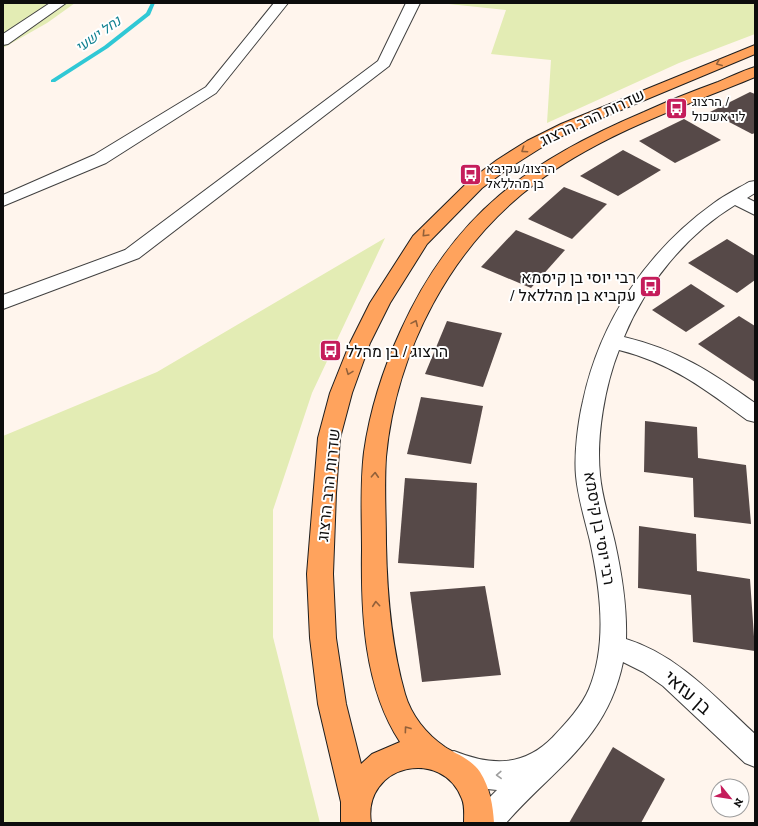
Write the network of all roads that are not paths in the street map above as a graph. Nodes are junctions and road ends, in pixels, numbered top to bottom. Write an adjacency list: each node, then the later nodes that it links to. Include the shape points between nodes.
1 (59, 3): 4 (street)
2 (281, 3): 9 (street, via 211,90 100,159)
3 (413, 3): 11 (street, via 384,63 132,254)
4 (3, 41)
5 (755, 49): 18 (main road, שדרות הרב הרצוג, one-way to 18, via 588,117 533,144 509,160 476,184 420,240 380,303 360,343 341,393 329,438 320,574 323,638 332,704)
6 (755, 72): 17 (main road, שדרות הרב הרצוג, one-way to 6, via 408,732 397,713 390,693 379,632 374,572 377,441 386,400 402,351 419,312 455,251 507,197 532,178 592,141)
7 (755, 186): 8 (street, רבי יוסי בן קיסמא)
8 (735, 198): 10 (street); 12 (street, רבי יוסי בן קיסמא, via 689,232 670,251 634,296)
9 (3, 201)
10 (755, 210)
11 (3, 302)
12 (612, 341): 13 (street, via 650,351 689,368); 14 (street, רבי יוסי בן קיסמא, via 595,388 589,428 588,474 607,564 613,611)
13 (755, 414)
14 (612, 647): 15 (street, רבי יוסי בן קיסמא, via 602,693 584,723); 16 (street, בן עזאי, via 632,653 673,677)
15 (561, 751): 17 (street, רבי יוסי בן קיסמא, one-way to 17, via 536,767 508,774 485,775); 20 (street, רבי יוסי בן קיסמא)
16 (755, 753)
17 (445, 761): 18 (main road, via 418,753 402,754 386,761 372,771 366,780); 19 (main road, שדרות הרב הרצוג, via 467,779 476,795)
18 (356, 812)
19 (479, 823)
20 (486, 823)

